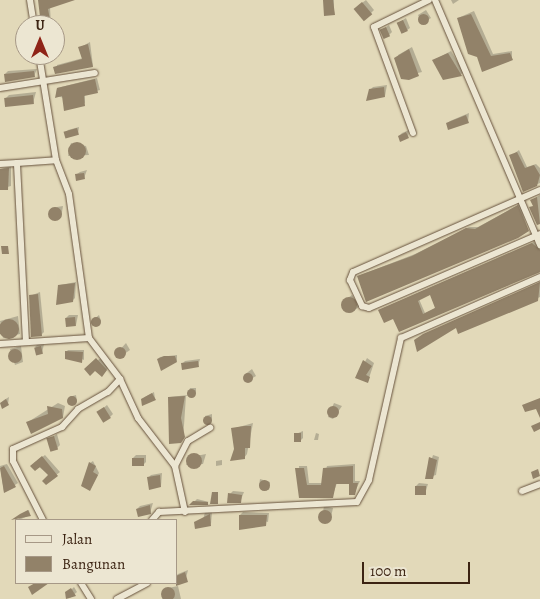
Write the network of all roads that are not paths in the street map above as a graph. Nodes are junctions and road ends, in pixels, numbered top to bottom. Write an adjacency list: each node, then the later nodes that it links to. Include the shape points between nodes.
1 (30, 0): 4 (street)
2 (429, 0): 9 (street, via 374,27)
3 (435, 0): 14 (street)
4 (32, 15)
5 (41, 65): 7 (street)
6 (96, 73): 7 (street)
7 (45, 82): 8 (street); 10 (street)
8 (0, 88)
9 (413, 133)
10 (56, 160): 11 (street); 18 (street, via 69,194)
11 (17, 163): 12 (street); 19 (street)
12 (0, 164)
13 (540, 190): 14 (street)
14 (520, 199): 15 (street); 15 (street, via 353,272 350,280 358,297 363,307 373,307)
15 (538, 235): 16 (street)
16 (540, 245)
17 (540, 277): 26 (street, via 400,338 369,480 357,502)
18 (89, 338): 19 (street); 21 (street)
19 (26, 342): 20 (street)
20 (0, 344)
21 (120, 379): 23 (street, via 138,418); 27 (street, via 108,392 78,409 62,427 13,450 13,461)
22 (210, 428): 23 (street, via 188,441)
23 (175, 466): 26 (street)
24 (540, 484): 25 (street)
25 (522, 491)
26 (185, 512): 28 (street, via 155,512)
27 (42, 519)
28 (152, 519)
29 (82, 584): 31 (street)
30 (145, 584): 32 (street)
31 (91, 599)
32 (117, 599)

